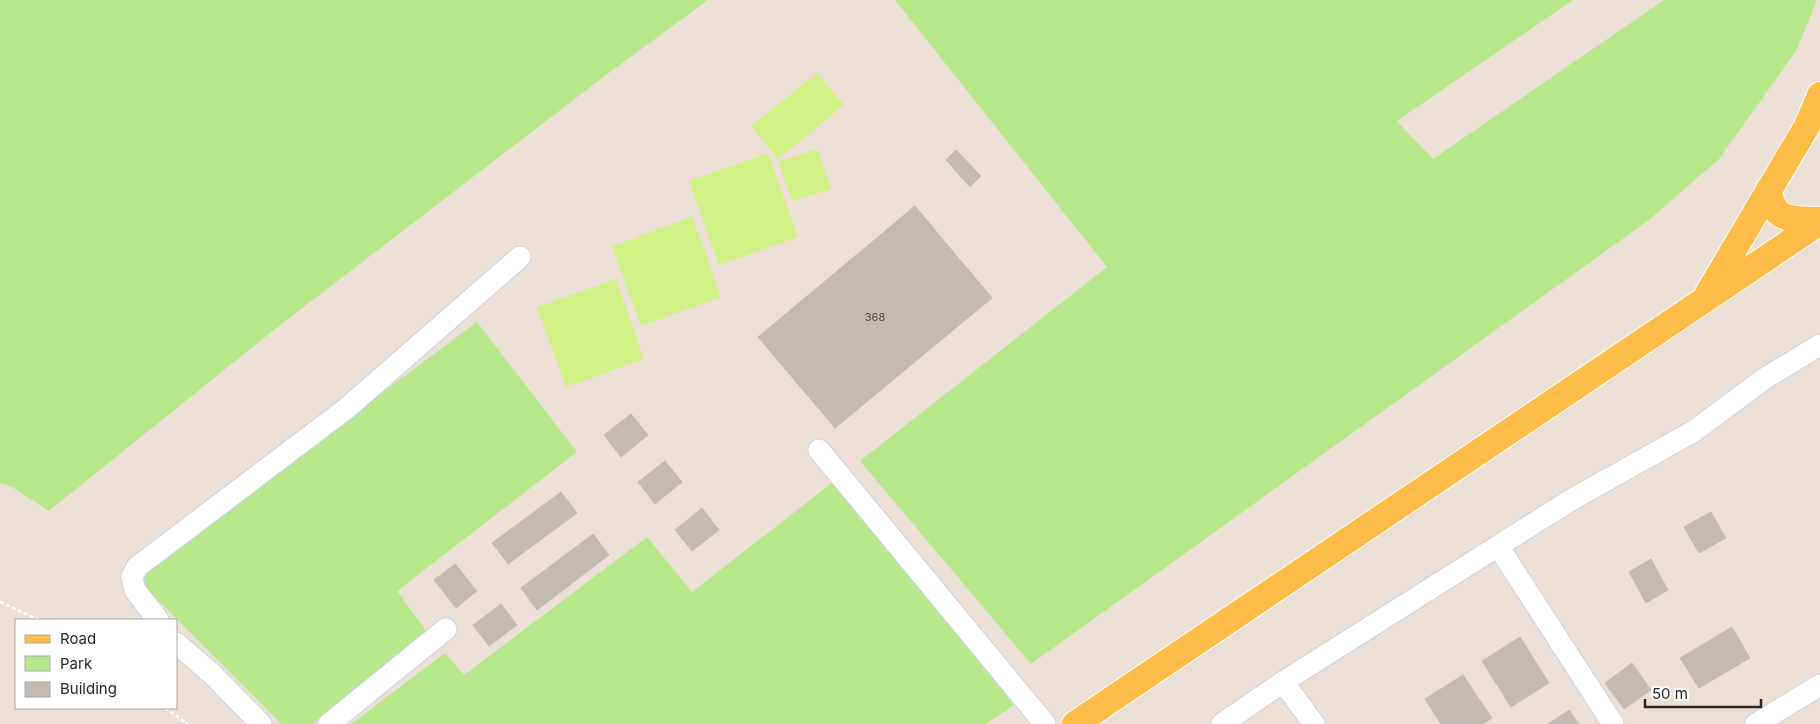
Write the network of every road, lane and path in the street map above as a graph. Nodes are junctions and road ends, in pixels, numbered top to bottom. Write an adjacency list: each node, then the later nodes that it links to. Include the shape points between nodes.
1 (1820, 95): 2 (main road, via 1807,126)
2 (1769, 189): 3 (main road, via 1770,200 1777,212 1789,219); 5 (main road)
3 (1820, 221): 5 (main road)
4 (520, 257): 11 (lane, via 347,408 137,567 132,577 135,590)
5 (1702, 302): 21 (main road)
6 (1820, 345): 8 (lane, via 1764,379 1694,431 1571,500)
7 (819, 450): 20 (lane)
8 (1498, 546): 14 (lane); 24 (lane)
9 (0, 602): 10 (path)
10 (37, 619)
11 (157, 619)
12 (446, 629): 19 (lane)
13 (178, 645): 18 (lane)
14 (1283, 682): 22 (lane); 23 (lane)
15 (1820, 685): 25 (lane)
16 (166, 709): 17 (path)
17 (188, 724)
18 (261, 724)
19 (329, 724)
20 (1046, 724)
21 (1075, 724)
22 (1222, 724)
23 (1314, 724)
24 (1613, 724)
25 (1756, 724)

